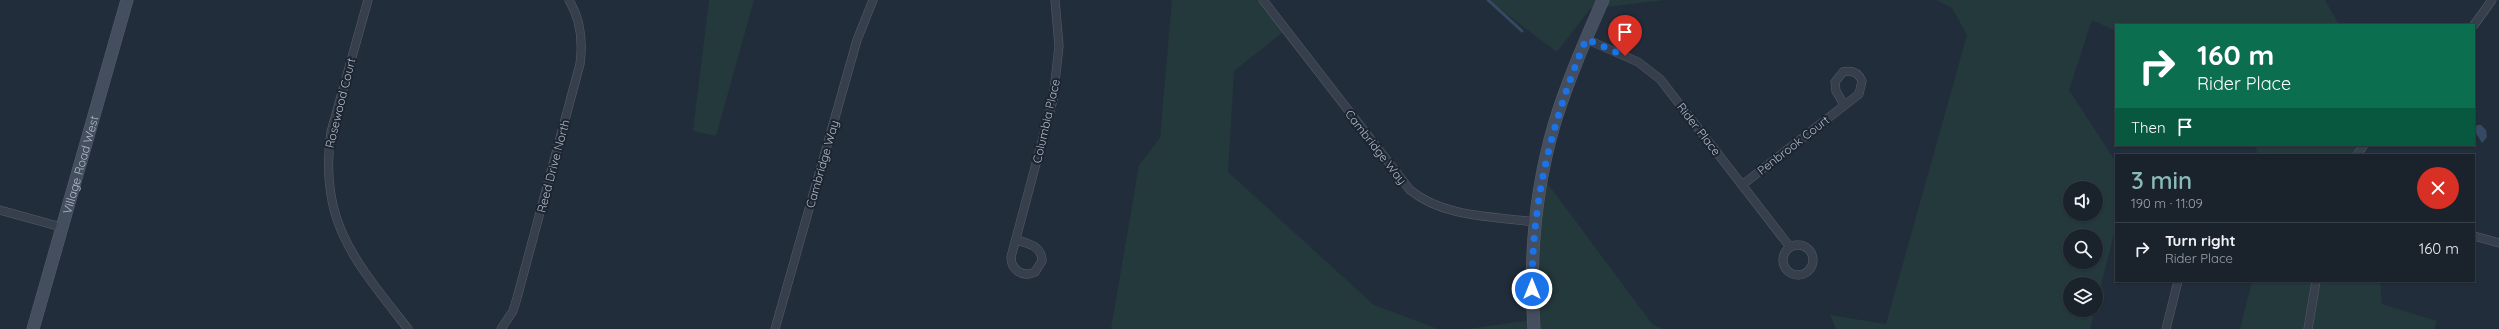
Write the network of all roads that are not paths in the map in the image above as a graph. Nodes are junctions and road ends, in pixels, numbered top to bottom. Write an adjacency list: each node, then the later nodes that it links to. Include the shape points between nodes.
1 (127, 0): 15 (street, Village Road West)
2 (368, 0): 23 (street, Rosewood Court, via 331,132 328,160 330,195 342,236 351,254)
3 (569, 0): 24 (street, Reed Drive North, via 582,36 580,64 517,298 513,311)
4 (873, 0): 25 (street, Cambridge Way, via 857,40)
5 (1055, 0): 17 (street, Columbia Place, via 1059,46 1053,100)
6 (1263, 0): 14 (street, Cambridge Way, via 1410,190 1422,200 1449,211)
7 (1603, 0): 10 (street)
8 (2492, 0): 9 (street)
9 (2475, 24)
10 (1586, 39): 12 (street, Rider Place, via 1638,62 1660,79); 14 (street, via 1554,126 1541,181)
11 (1844, 105): 12 (street, Penbrook Court)
12 (1742, 185): 19 (street, Rider Place)
13 (0, 210): 15 (street)
14 (1535, 222): 26 (street, via 1532,264)
15 (61, 227): 22 (street, Village Road West)
16 (2475, 236): 18 (street)
17 (1016, 240): 17 (street, Columbia Place, via 1011,257 1014,267 1025,274 1035,272 1042,261 1040,252 1033,245)
18 (2499, 243)
19 (1790, 247)
20 (2178, 282): 27 (street)
21 (2316, 282): 28 (street)
22 (33, 329)
23 (408, 329)
24 (501, 329)
25 (775, 329)
26 (1534, 329)
27 (2166, 329)
28 (2308, 329)

